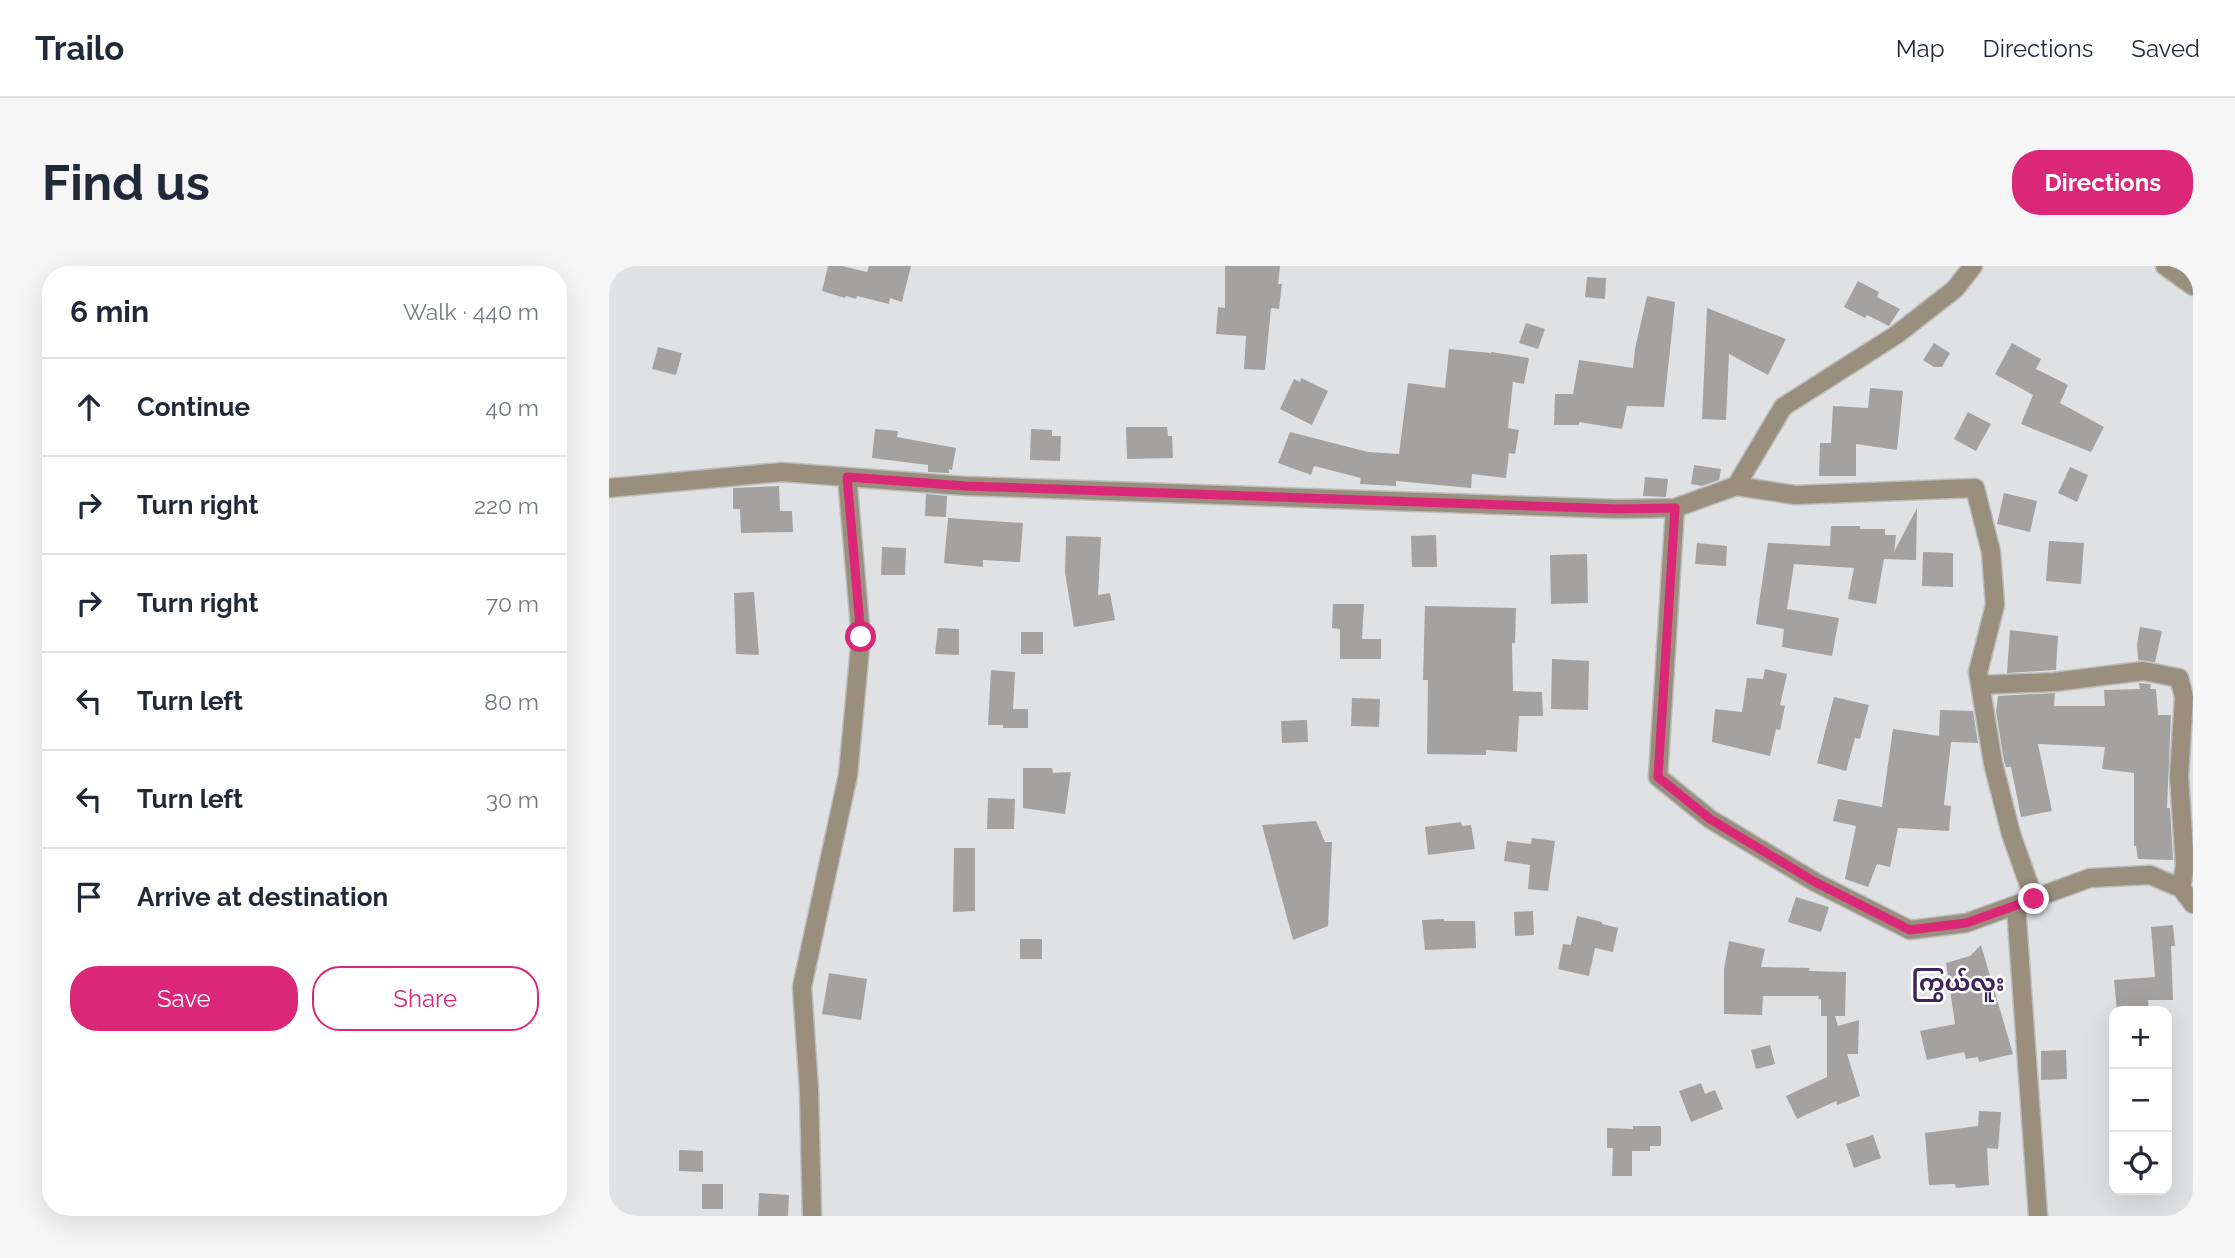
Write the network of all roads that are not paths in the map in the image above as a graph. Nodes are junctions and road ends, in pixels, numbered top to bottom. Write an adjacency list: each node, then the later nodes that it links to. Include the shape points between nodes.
1 (1973, 266): 5 (street, via 1955,289 1896,335 1783,407)
2 (2165, 266): 3 (street)
3 (2193, 286)
4 (847, 477): 6 (street, via 782,472); 7 (street, via 1006,487); 13 (street, via 861,637 848,775 803,988)
5 (1736, 486): 7 (street); 8 (street, via 1795,495 1975,488 1991,552 1994,604 1978,672)
6 (609, 488)
7 (1675, 508): 12 (street, via 1658,777 1710,819 1815,882 1910,930 1966,923)
8 (1980, 685): 9 (street, via 2143,671 2179,678 2184,697 2179,776 2185,866); 10 (street, via 1993,764)
9 (2181, 888): 10 (street, via 2150,875 2090,878); 11 (street)
10 (2034, 899): 12 (street)
11 (2193, 904)
12 (2016, 906): 14 (street)
13 (812, 1216)
14 (2038, 1216)

